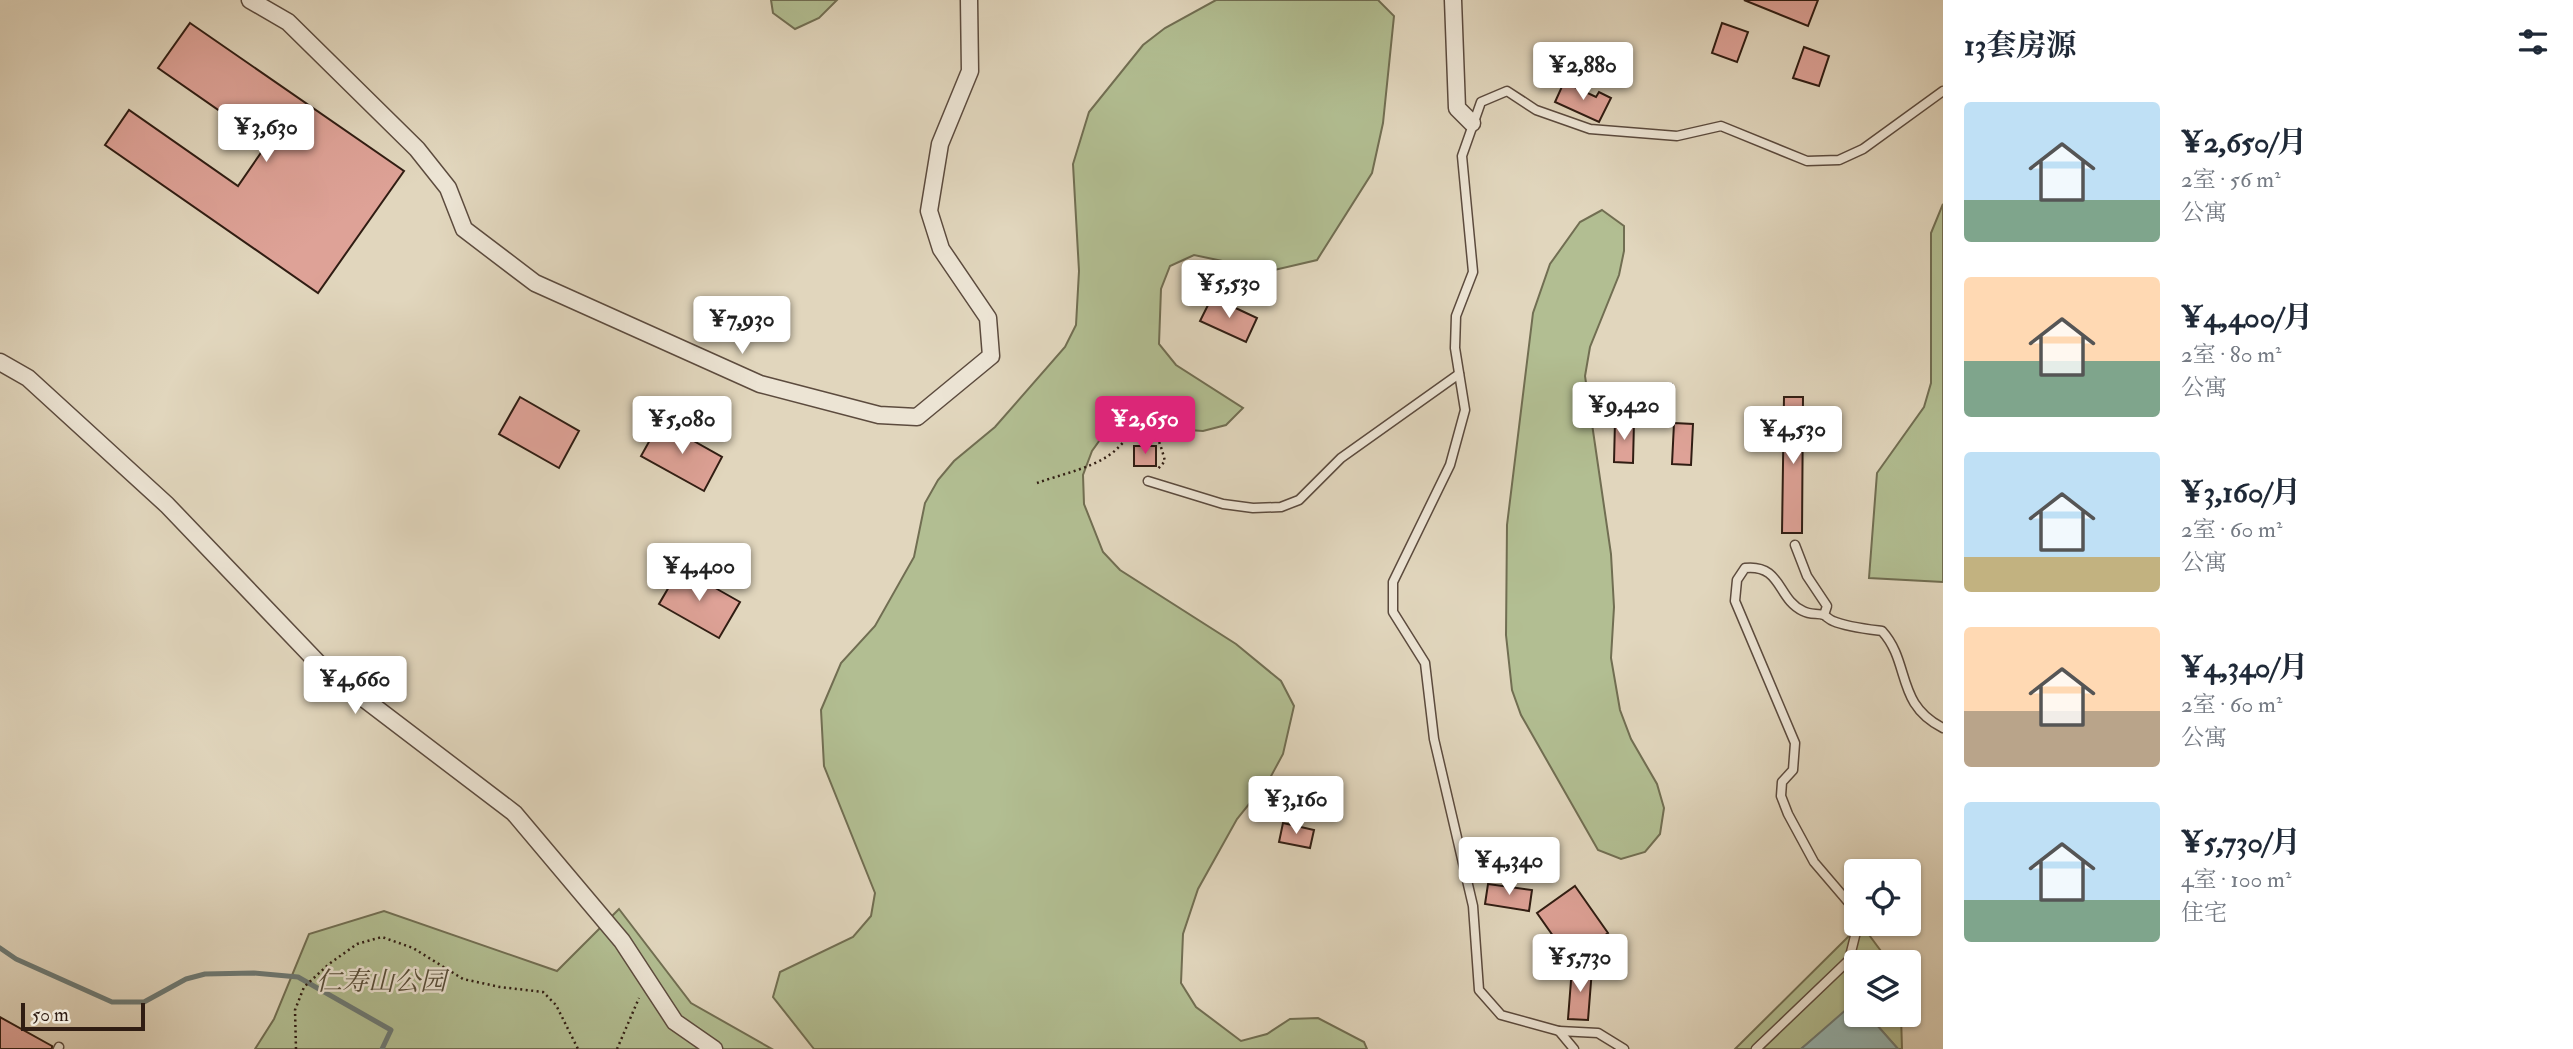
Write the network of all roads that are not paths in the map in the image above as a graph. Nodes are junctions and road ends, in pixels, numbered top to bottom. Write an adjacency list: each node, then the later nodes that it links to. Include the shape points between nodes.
1 (250, 0): 2 (street, via 288,22 407,139 448,188 464,229 535,283 760,384 879,415 917,417 991,356 988,318 941,249 929,211 940,144 970,71)
2 (969, 0)
3 (1453, 0): 5 (street, via 1457,108)
4 (1943, 91): 5 (lane, via 1863,149 1839,160 1807,161 1721,127 1677,136 1590,129 1536,110 1507,90 1481,102)
5 (1472, 123): 7 (lane, via 1462,156 1473,272 1456,316)
6 (0, 362): 13 (street, via 28,378 167,505 321,666 514,813 622,941 675,1022)
7 (1459, 374): 8 (lane, via 1341,458 1299,500 1281,507 1223,504); 12 (lane, via 1465,410 1450,465 1394,582 1393,612 1425,663 1434,739 1472,906 1479,990 1501,1014)
8 (1148, 481)
9 (1795, 545): 10 (lane, via 1826,606)
10 (1824, 615): 11 (lane, via 1831,621 1882,631 1894,646 1913,703 1928,721); 16 (lane, via 1795,607 1776,579 1758,566 1745,568 1737,580 1735,601 1795,743 1793,770 1782,782 1781,796 1814,862 1856,910 1849,960)
11 (1943, 728)
12 (1559, 1031): 14 (lane); 15 (lane, via 1598,1033)
13 (715, 1049)
14 (1574, 1049)
15 (1624, 1049)
16 (1756, 1049)

